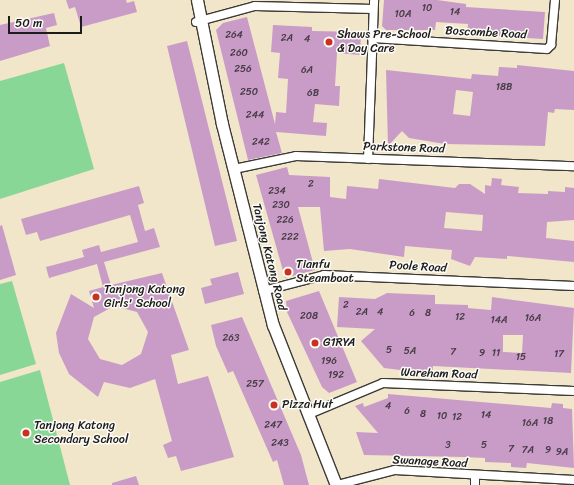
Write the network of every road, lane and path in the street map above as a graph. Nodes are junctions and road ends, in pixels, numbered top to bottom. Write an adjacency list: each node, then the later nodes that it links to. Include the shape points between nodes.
1 (191, 0): 6 (main road, Tanjong Katong Road)
2 (197, 0): 6 (main road, Tanjong Katong Road)
3 (374, 0): 5 (street)
4 (555, 0): 7 (street, Boscombe Road, via 551,45 547,49)
5 (373, 9): 6 (street, via 255,6); 7 (street)
6 (199, 24): 10 (main road, Tanjong Katong Road)
7 (372, 38): 8 (street)
8 (368, 159): 9 (street, Parkstone Road); 10 (street, Parkstone Road, via 286,156)
9 (574, 166)
10 (234, 169): 12 (main road, Tanjong Katong Road)
11 (574, 286): 12 (street, Poole Road, via 328,275)
12 (263, 291): 14 (main road, Tanjong Katong Road, via 273,325)
13 (574, 391): 14 (street, Wareham Road, via 384,383)
14 (309, 414): 17 (main road, Tanjong Katong Road)
15 (475, 476): 16 (street, Swanage Road); 17 (street, Swanage Road, via 395,470); 18 (street, Swanage Road)
16 (574, 480)
17 (337, 485)
18 (475, 485)

